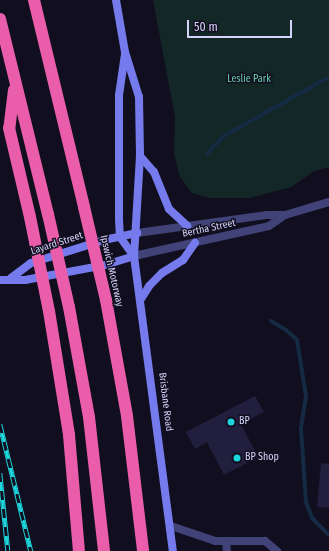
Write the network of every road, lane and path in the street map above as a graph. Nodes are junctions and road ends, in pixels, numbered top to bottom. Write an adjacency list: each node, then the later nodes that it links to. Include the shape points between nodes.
1 (34, 0): 21 (highway, Ipswich Motorway, bridge, via 106,300 127,416)
2 (116, 0): 4 (main road, Brisbane Road)
3 (0, 19): 5 (highway)
4 (125, 52): 6 (main road, Brisbane Road, via 139,97); 11 (main road, Brisbane Road, via 119,95)
5 (15, 83): 19 (highway, bridge, via 9,128 49,311 69,435); 20 (highway, bridge, via 69,307 89,418)
6 (140, 156): 9 (main road, via 154,172 169,209); 10 (main road, Brisbane Road)
7 (329, 202): 8 (street, Bertha Street)
8 (285, 215): 9 (street, Bertha Street, via 266,215); 12 (street, Bertha Street, via 268,226)
9 (187, 226): 10 (street, Bertha Street)
10 (137, 233): 11 (main road, Layard Street); 13 (main road, Brisbane Road)
11 (120, 237): 13 (main road, Brisbane Road); 14 (main road, Layard Street, via 31,262)
12 (195, 243): 13 (street, Bertha Street); 16 (main road, via 183,260 162,272)
13 (134, 256): 14 (main road, Layard Street, via 105,265 25,280); 16 (main road, Brisbane Road)
14 (11, 278): 15 (main road, Layard Street)
15 (0, 280)
16 (141, 299): 17 (main road, Brisbane Road)
17 (171, 526): 18 (street); 22 (main road, Brisbane Road)
18 (226, 542): 23 (street); 24 (street, via 265,541)
19 (79, 551)
20 (104, 551)
21 (143, 551)
22 (173, 551)
23 (227, 551)
24 (277, 551)

